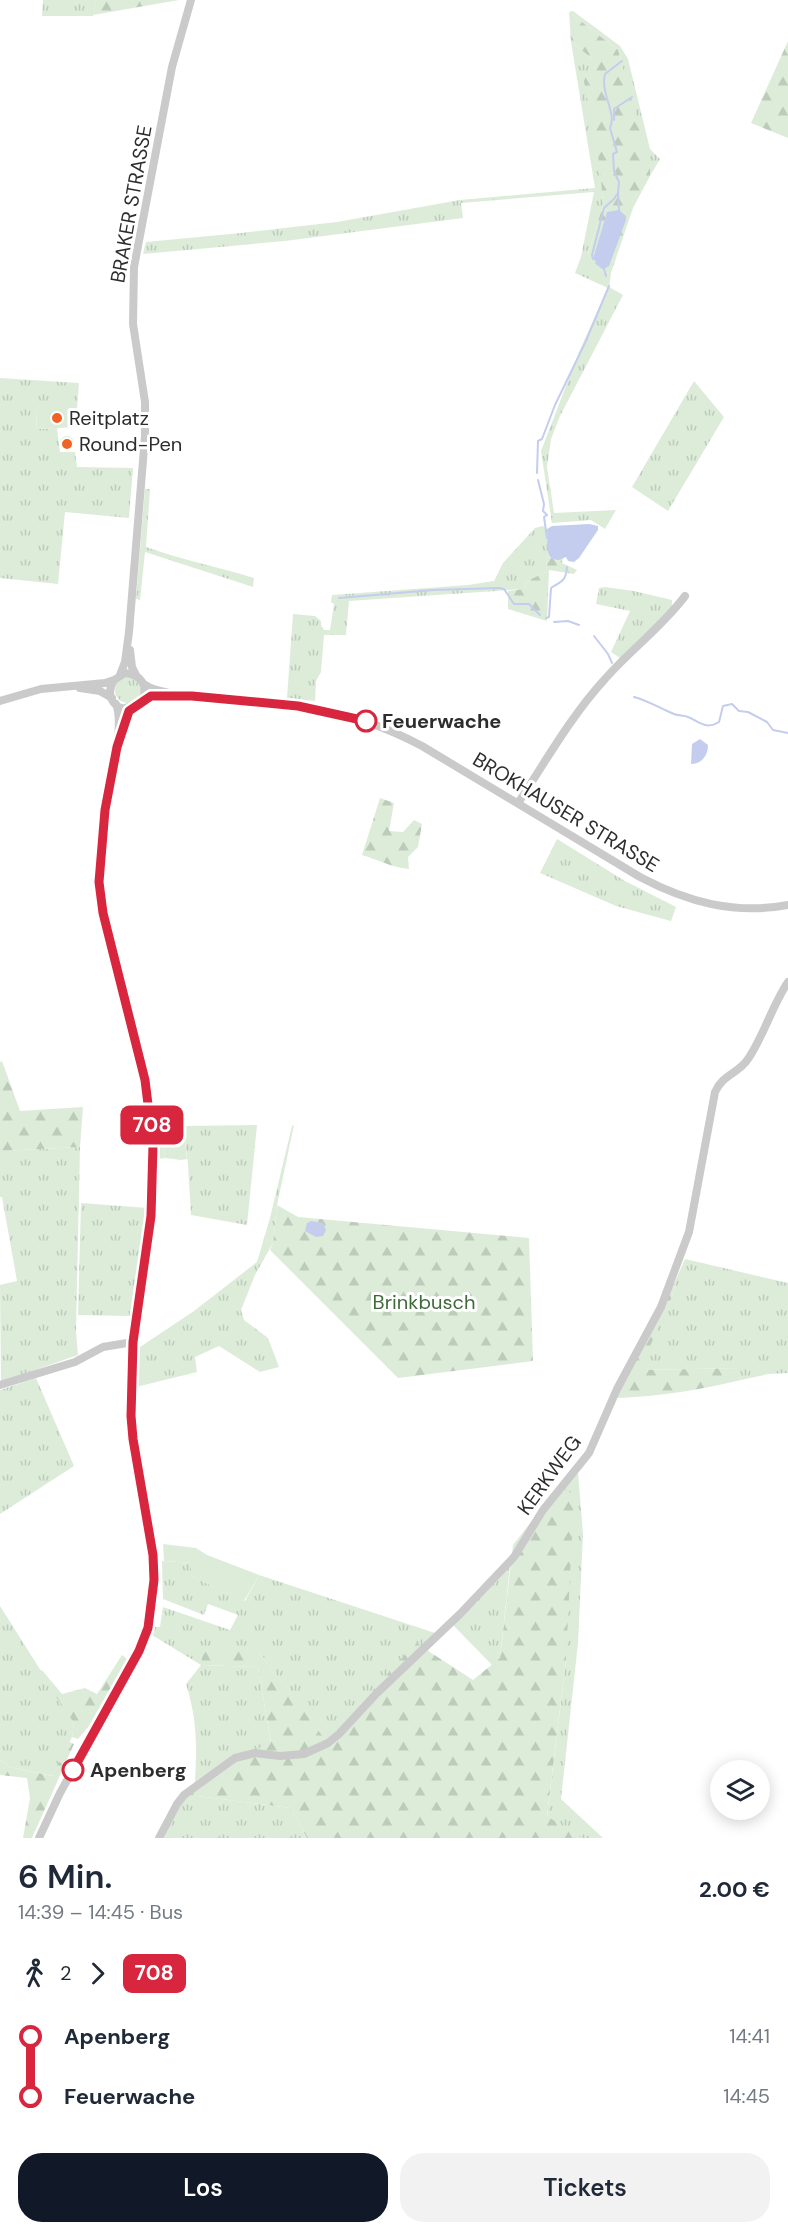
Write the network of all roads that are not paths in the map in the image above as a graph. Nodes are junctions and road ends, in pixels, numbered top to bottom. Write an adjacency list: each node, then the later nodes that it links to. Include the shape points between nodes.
1 (190, 0): 3 (street, BRAKER STRASSE, via 172,67 134,267 133,322 145,402 145,436)
2 (685, 596): 14 (street, via 582,706)
3 (129, 632): 4 (street, BRAKER STRASSE, via 131,663); 5 (street, BRAKER STRASSE, via 125,662)
4 (136, 675): 5 (street); 6 (street)
5 (117, 677): 7 (street, via 105,683); 10 (street, via 110,689)
6 (144, 684): 8 (street, BROKHAUSER STRASSE); 11 (street)
7 (71, 687): 9 (street, via 41,689); 10 (street, via 103,692)
8 (192, 696): 11 (street, BROKHAUSER STRASSE, via 151,696); 14 (street, BROKHAUSER STRASSE, via 316,709 366,721 422,746)
9 (0, 701)
10 (114, 701): 12 (street); 13 (street, via 119,713)
11 (142, 701): 12 (street)
12 (132, 707): 13 (street)
13 (117, 747): 17 (street, via 105,810 100,896 145,1080 153,1145 151,1216)
14 (518, 803): 15 (street, BROKHAUSER STRASSE, via 640,877 679,896 732,909)
15 (788, 905)
16 (788, 982): 20 (street, KERKWEG, via 748,1059 724,1078 715,1092 687,1240 656,1318 617,1389 589,1453 543,1510 514,1557 328,1743 304,1754 255,1753 235,1758 184,1795)
17 (133, 1342): 18 (street, via 103,1347 75,1362); 19 (street, via 133,1439 150,1532 154,1580 148,1628)
18 (0, 1385)
19 (39, 1838)
20 (159, 1838)

